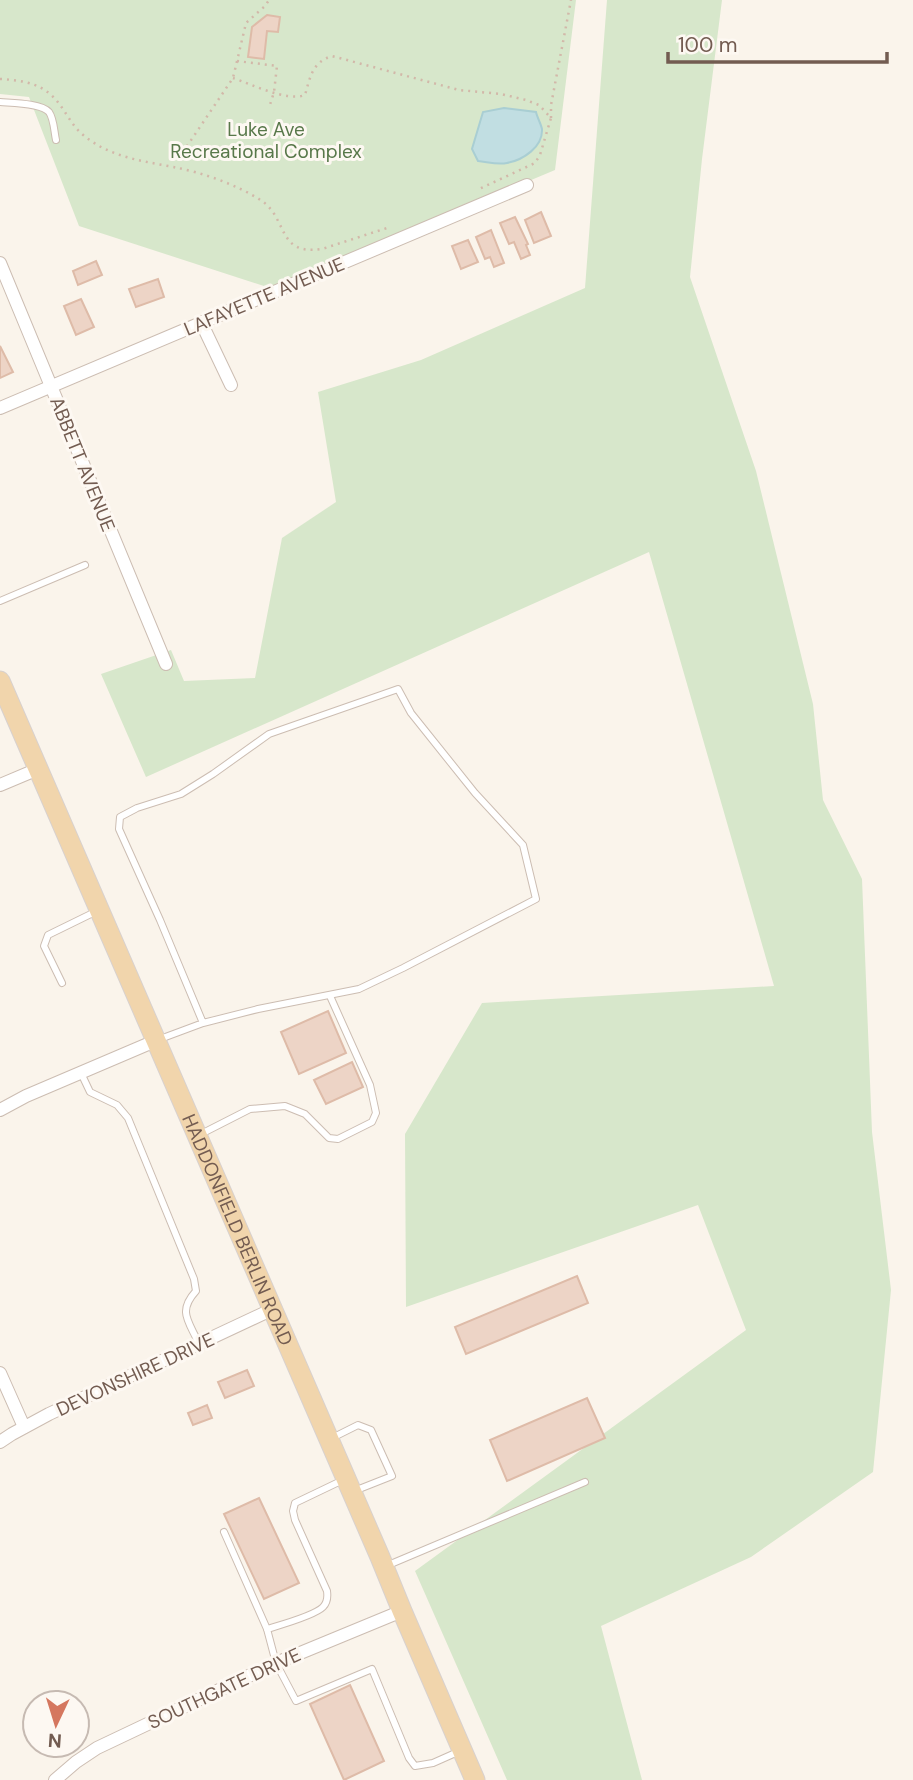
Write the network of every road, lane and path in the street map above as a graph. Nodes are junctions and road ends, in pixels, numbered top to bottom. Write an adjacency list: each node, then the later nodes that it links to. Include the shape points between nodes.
1 (269, 0): 3 (path, via 246,23)
2 (571, 0): 9 (path)
3 (237, 61): 4 (path); 6 (path, via 277,66)
4 (233, 78): 6 (path); 11 (path)
5 (0, 79): 14 (path, via 22,80 50,94 77,129 103,148 250,193 265,203 299,249 322,249)
6 (274, 92): 8 (path); 9 (path, via 305,96 316,65 331,56 459,90 526,100)
7 (0, 102): 10 (lane, via 47,111)
8 (270, 108)
9 (551, 118): 13 (path, via 535,163)
10 (56, 139)
11 (179, 158)
12 (527, 185): 16 (street, LAFAYETTE AVENUE)
13 (467, 195)
14 (394, 226)
15 (0, 263): 18 (street, ABBETT AVENUE)
16 (201, 323): 17 (street); 18 (street, LAFAYETTE AVENUE)
17 (231, 385)
18 (51, 386): 19 (street, LAFAYETTE AVENUE); 22 (street, ABBETT AVENUE)
19 (0, 408)
20 (85, 565): 21 (lane)
21 (0, 601)
22 (166, 664)
23 (0, 681): 24 (main road, HADDONFIELD BERLIN ROAD)
24 (38, 769): 25 (street); 26 (main road, HADDONFIELD BERLIN ROAD)
25 (0, 785)
26 (99, 911): 27 (lane, via 48,935 44,946); 30 (main road, HADDONFIELD BERLIN ROAD)
27 (62, 983)
28 (330, 996): 29 (lane); 29 (lane, via 359,989 536,899 523,845 475,793 411,713 398,689 269,734 181,794 120,817 119,829); 33 (lane, via 370,1086 376,1113 372,1122 338,1139 329,1138 305,1114 285,1106 250,1109)
29 (204, 1023): 30 (lane)
30 (155, 1041): 31 (street); 33 (main road, HADDONFIELD BERLIN ROAD)
31 (81, 1073): 32 (street); 35 (lane, via 90,1092 117,1105 128,1118 194,1279 196,1291 186,1301 185,1312)
32 (0, 1110)
33 (197, 1136): 34 (main road, HADDONFIELD BERLIN ROAD)
34 (273, 1309): 35 (street, DEVONSHIRE DRIVE); 38 (main road, HADDONFIELD BERLIN ROAD)
35 (199, 1344): 37 (street, DEVONSHIRE DRIVE)
36 (0, 1373): 37 (street)
37 (24, 1427): 39 (street, DEVONSHIRE DRIVE)
38 (329, 1439): 41 (main road, HADDONFIELD BERLIN ROAD); 41 (lane, via 358,1425 371,1430 392,1476)
39 (0, 1442)
40 (585, 1482): 43 (lane)
41 (349, 1485): 43 (main road, HADDONFIELD BERLIN ROAD); 45 (lane, via 295,1503 293,1511 327,1591 325,1606)
42 (224, 1532): 45 (lane)
43 (384, 1567): 44 (main road, HADDONFIELD BERLIN ROAD)
44 (402, 1611): 46 (street, SOUTHGATE DRIVE); 47 (main road, HADDONFIELD BERLIN ROAD)
45 (267, 1629): 46 (lane)
46 (276, 1663): 47 (lane, via 296,1701 372,1669 415,1766); 48 (street, SOUTHGATE DRIVE, via 97,1748)
47 (462, 1751): 49 (main road, HADDONFIELD BERLIN ROAD)
48 (55, 1780)
49 (475, 1780)

